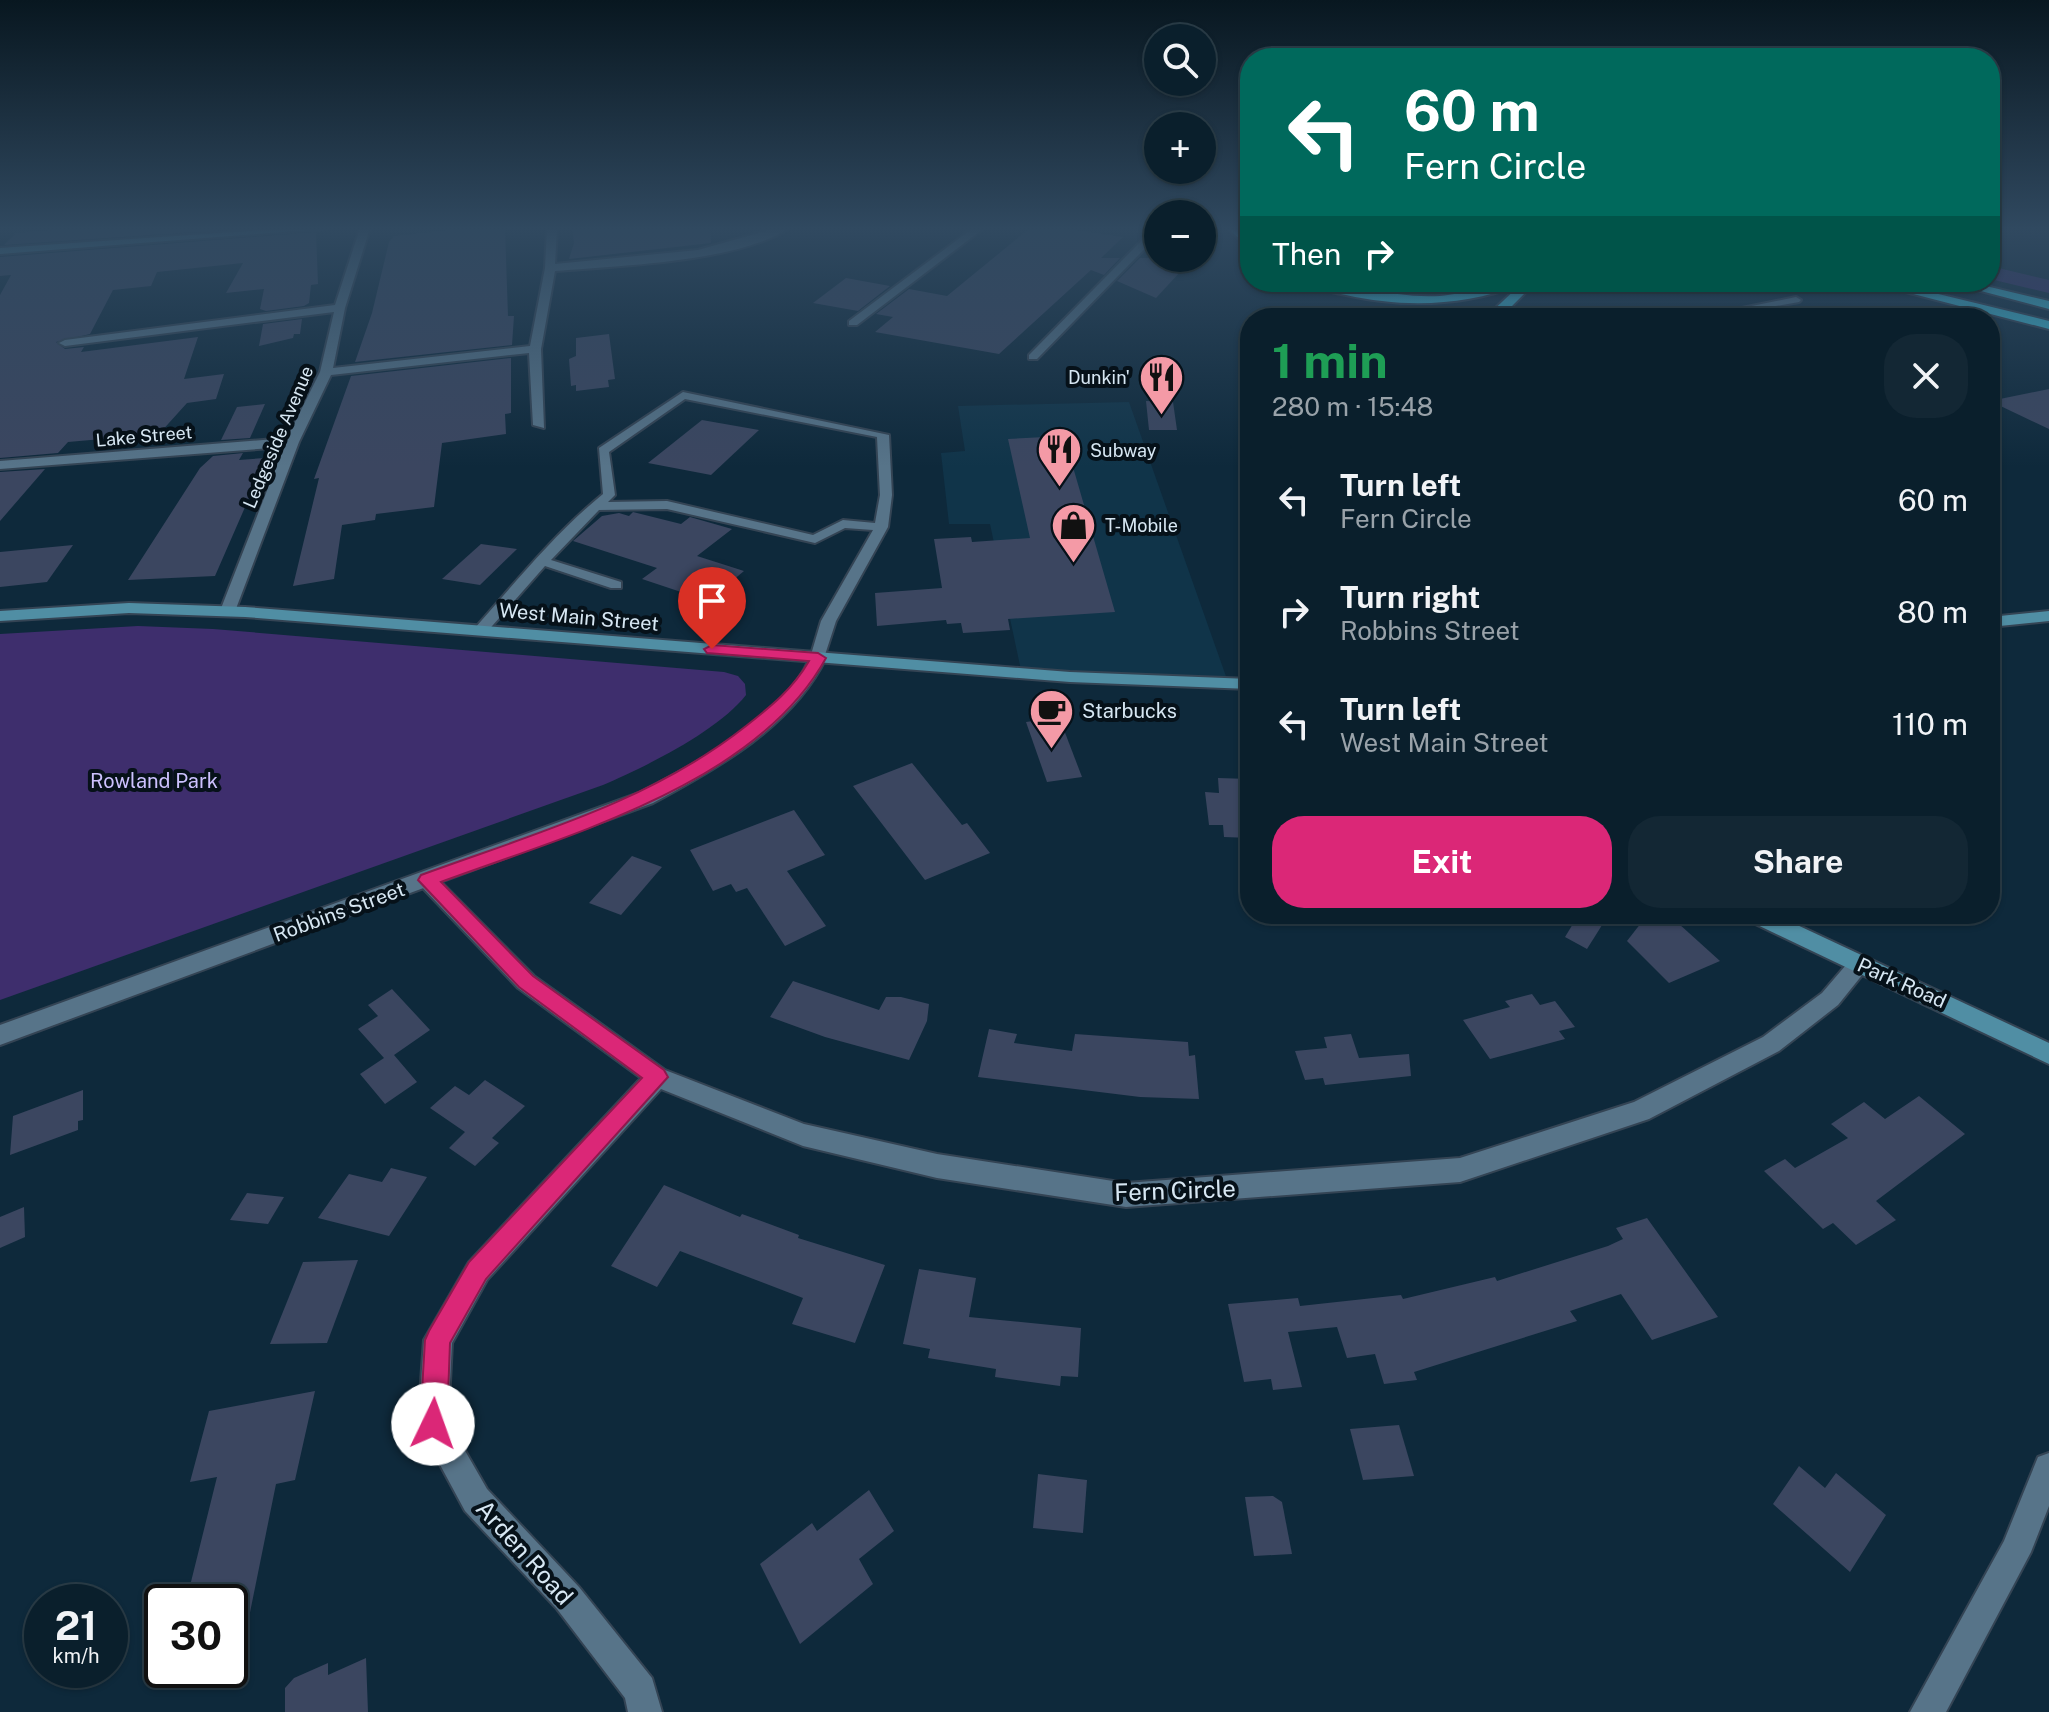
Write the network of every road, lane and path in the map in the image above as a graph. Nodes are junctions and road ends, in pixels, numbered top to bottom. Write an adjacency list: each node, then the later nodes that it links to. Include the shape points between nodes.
1 (340, 308): 8 (street); 11 (street, Ledgeside Avenue)
2 (543, 308): 9 (street)
3 (873, 308): 6 (street)
4 (1079, 308): 10 (street)
5 (2000, 313): 7 (highway)
6 (853, 323)
7 (2049, 325)
8 (65, 343)
9 (535, 349): 11 (street); 12 (street)
10 (1033, 357)
11 (326, 372): 13 (street, Ledgeside Avenue)
12 (539, 425)
13 (292, 442): 14 (street, Lake Street); 19 (street, Ledgeside Avenue)
14 (0, 465)
15 (596, 506): 16 (lane, via 667,505 815,539 843,524); 16 (lane, via 609,495 603,451 683,395 883,435); 17 (lane)
16 (881, 527): 24 (lane, via 827,618)
17 (542, 561): 18 (lane); 23 (lane)
18 (616, 585)
19 (228, 611): 20 (main road, West Main Street, via 117,608); 23 (main road, West Main Street)
20 (0, 616)
21 (2049, 616): 22 (main road)
22 (2000, 621)
23 (480, 631): 24 (main road, West Main Street)
24 (818, 658): 25 (main road, West Main Street); 26 (street, Robbins Street, via 779,709 678,781 633,804)
25 (1240, 684)
26 (427, 880): 29 (street, Robbins Street); 31 (street, Fern Circle, via 526,982)
27 (1775, 924): 28 (main road, Park Road)
28 (1860, 964): 30 (main road, Park Road); 31 (street, Fern Circle, via 1830,999 1771,1044 1640,1111 1460,1170 1126,1195 937,1166 803,1135)
29 (0, 1035)
30 (2049, 1054)
31 (657, 1077): 33 (street, Arden Road, via 478,1271 438,1340 433,1424 476,1500 568,1598 640,1690)
32 (2049, 1468): 34 (street, via 2015,1552)
33 (645, 1712)
34 (1927, 1712)

